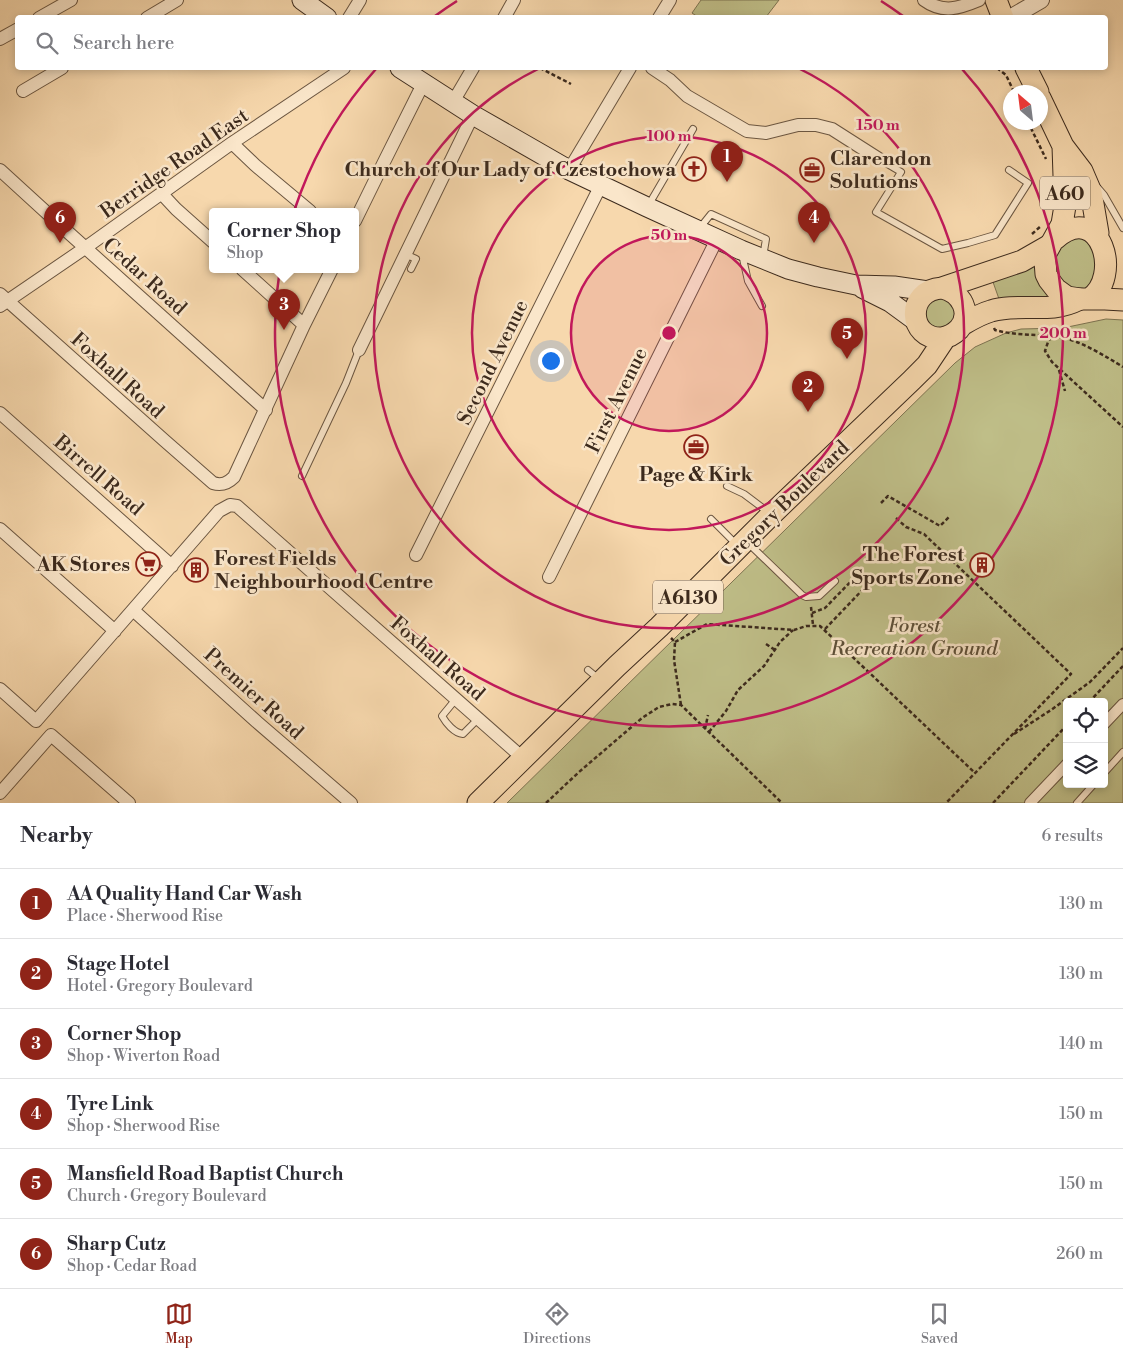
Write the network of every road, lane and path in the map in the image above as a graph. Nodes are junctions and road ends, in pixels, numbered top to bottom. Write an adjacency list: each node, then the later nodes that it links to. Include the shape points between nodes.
1 (71, 0): 11 (street)
2 (177, 0): 12 (street)
3 (302, 0): 13 (main road)
4 (360, 0): 14 (street)
5 (514, 0): 15 (street)
6 (670, 0): 16 (street)
7 (924, 0): 8 (street, via 942,9)
8 (979, 0)
9 (996, 0): 17 (main road)
10 (1041, 0): 18 (street)
11 (44, 15)
12 (152, 15)
13 (323, 15)
14 (351, 15)
15 (506, 15)
16 (662, 15)
17 (1002, 15)
18 (1015, 15)
19 (15, 31): 20 (street)
20 (0, 39)
21 (59, 70): 34 (street)
22 (341, 70): 40 (street, Berridge Road East)
23 (403, 70): 30 (main road)
24 (473, 70): 35 (street)
25 (544, 70): 31 (path)
26 (629, 70): 45 (street)
27 (655, 70): 42 (street, via 687,96 747,131 766,133 798,125 816,125 832,129)
28 (1000, 70): 32 (path)
29 (1027, 70): 33 (main road)
30 (424, 82): 35 (main road); 51 (street)
31 (571, 84)
32 (1010, 85)
33 (1034, 85)
34 (23, 91)
35 (452, 102): 36 (main road)
36 (473, 115): 45 (main road); 60 (street)
37 (1048, 115): 41 (main road, A60)
38 (693, 129): 49 (lane)
39 (1032, 130): 43 (path)
40 (232, 143): 48 (street, Berridge Road East); 50 (street)
41 (1063, 146): 53 (main road, A60, via 1065,206 1062,224); 56 (main road, A60, via 1082,171)
42 (879, 158): 46 (lane, via 901,172 876,212 942,249 995,235 1028,182)
43 (1047, 160)
44 (0, 170): 58 (street, Cedar Road)
45 (569, 170): 47 (main road)
46 (1009, 170)
47 (601, 185): 49 (main road); 94 (street, Second Avenue)
48 (162, 194): 55 (street); 58 (street, Berridge Road East)
49 (647, 207): 52 (main road)
50 (306, 208)
51 (359, 213)
52 (699, 230): 57 (main road); 61 (lane, via 711,214 766,239)
53 (1049, 236): 54 (path); 56 (main road, via 1075,228 1088,228); 66 (main road, via 1022,261); 67 (main road, via 1045,261 1049,280 1060,293)
54 (1029, 237)
55 (209, 238)
56 (1113, 238): 67 (main road, via 1116,256 1114,277 1102,292)
57 (717, 239): 59 (main road); 97 (street, First Avenue)
58 (85, 248): 68 (street, Berridge Road East); 82 (street, Cedar Road)
59 (741, 250): 61 (main road); 70 (lane, via 748,281)
60 (405, 254): 62 (lane, via 416,259); 77 (street)
61 (762, 259): 65 (main road, via 788,269)
62 (412, 269)
63 (246, 273): 72 (street)
64 (330, 273): 72 (street)
65 (856, 285): 66 (main road); 74 (main road, via 890,302)
66 (935, 290): 73 (main road, via 949,290 960,298 964,304); 74 (main road, Gregory Boulevard, via 919,300 915,314)
67 (1085, 299): 69 (main road); 71 (main road, Gregory Boulevard)
68 (2, 300): 82 (street, Foxhall Road, via 214,483 219,485 234,477)
69 (1123, 300)
70 (762, 306)
71 (995, 316): 73 (main road, Gregory Boulevard, via 980,314); 75 (path, via 995,330)
72 (304, 325): 82 (street)
73 (962, 325): 76 (main road, Gregory Boulevard)
74 (920, 326): 76 (main road, via 930,336); 81 (main road, Gregory Boulevard / A6130, via 911,368)
75 (1051, 337): 78 (path, via 1074,341); 79 (path, via 1045,351)
76 (945, 338): 81 (main road, Gregory Boulevard / A6130, via 926,365)
77 (359, 350): 85 (lane)
78 (1123, 367)
79 (1058, 369): 80 (path); 84 (path)
80 (1065, 391)
81 (899, 393): 88 (main road, Gregory Boulevard / A6130)
82 (266, 410)
83 (0, 413): 95 (street, Birrell Road)
84 (1123, 427)
85 (302, 476)
86 (727, 486): 88 (lane, via 744,494)
87 (881, 503): 89 (path, via 888,496 940,526)
88 (771, 515): 93 (main road, Gregory Boulevard / A6130)
89 (949, 517)
90 (896, 518): 122 (path, via 906,527 924,534 1071,674)
91 (711, 519): 93 (lane)
92 (0, 529): 106 (street)
93 (742, 544): 100 (lane, via 802,595); 124 (main road, Gregory Boulevard / A6130, via 659,627 595,676)
94 (416, 555)
95 (172, 566): 101 (street); 113 (street, Foxhall Road, via 220,512 230,505 237,506)
96 (861, 571): 102 (path, via 825,608)
97 (549, 577)
98 (835, 581): 100 (lane, via 819,596)
99 (870, 582): 104 (path)
100 (810, 597): 102 (path)
101 (134, 610): 106 (street); 131 (street, Premier Road)
102 (812, 614): 103 (path)
103 (813, 625): 104 (path); 105 (path)
104 (824, 629): 127 (path)
105 (794, 630): 109 (path); 115 (path, via 707,624 678,639 674,660)
106 (115, 631): 111 (street, via 36,721)
107 (766, 644): 109 (path)
108 (1123, 648): 122 (path, via 1090,682)
109 (775, 650): 121 (path, via 764,666 738,690)
110 (1123, 666): 112 (path)
111 (0, 689)
112 (1093, 698)
113 (456, 699): 117 (street, Foxhall Road); 117 (lane, via 442,716 458,733 463,734)
114 (1123, 704): 118 (street)
115 (681, 705): 119 (path); 133 (path, via 659,707 642,718)
116 (708, 714): 119 (path)
117 (478, 719): 124 (street, Foxhall Road)
118 (1108, 720)
119 (706, 729): 121 (path)
120 (1063, 729): 136 (path)
121 (708, 732): 134 (path)
122 (1007, 739): 127 (path)
123 (1123, 752): 126 (lane)
124 (524, 759): 132 (main road, Gregory Boulevard / A6130)
125 (1063, 768): 137 (street)
126 (1108, 769)
127 (975, 773): 135 (path)
128 (1090, 788): 138 (lane)
129 (0, 793): 130 (street, via 51,735)
130 (129, 803)
131 (351, 803)
132 (478, 803)
133 (546, 803)
134 (782, 803)
135 (946, 803)
136 (993, 803)
137 (1030, 803)
138 (1077, 803)

